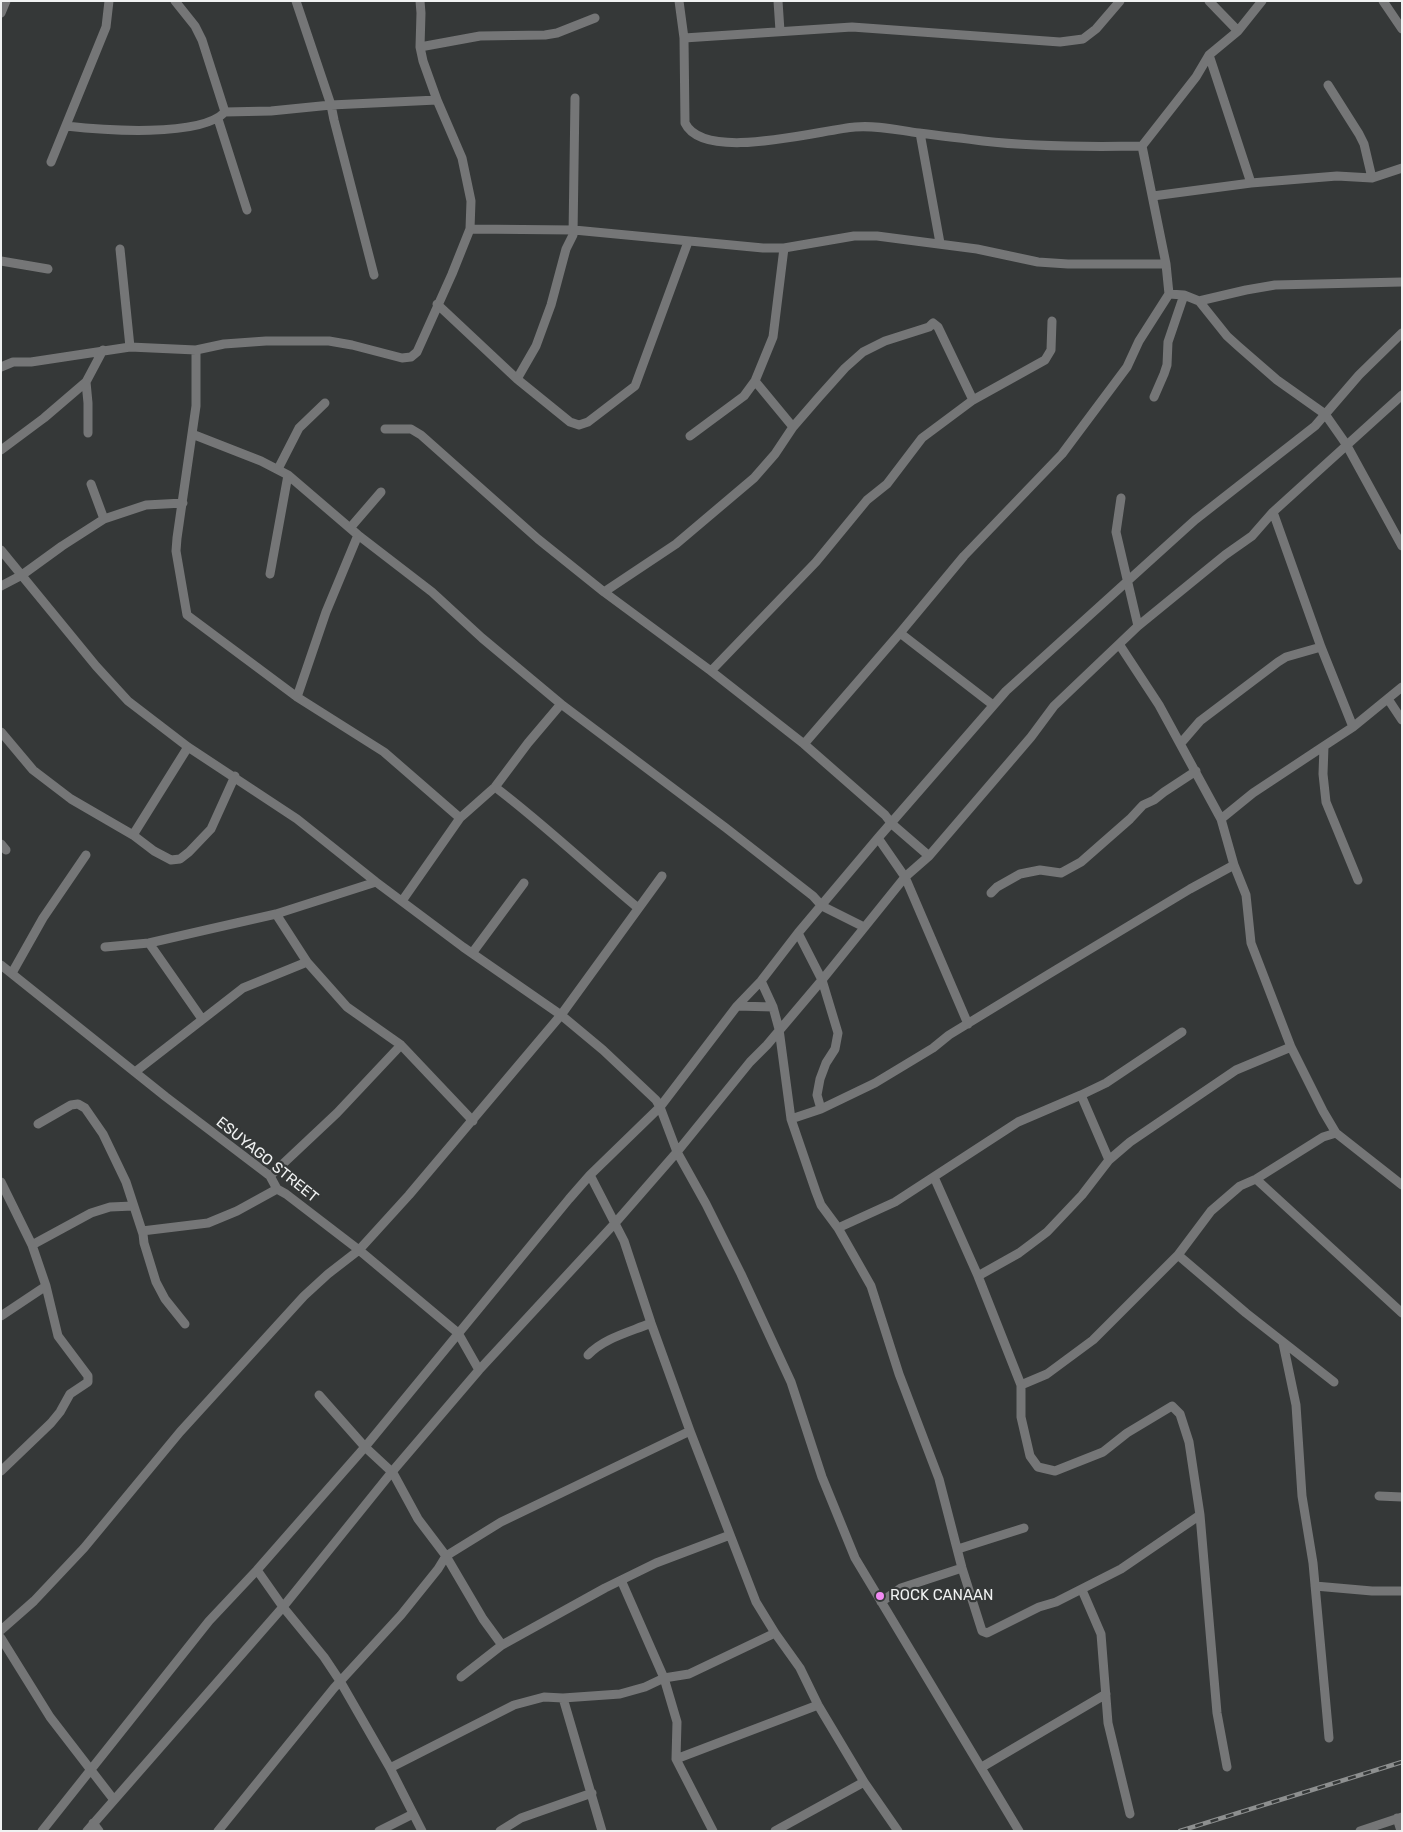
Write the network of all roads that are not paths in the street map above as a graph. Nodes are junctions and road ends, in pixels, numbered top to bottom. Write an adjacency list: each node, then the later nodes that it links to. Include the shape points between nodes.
1 (6, 1): 12 (street)
2 (109, 1): 26 (street, via 106,27)
3 (175, 1): 24 (street, via 202,40)
4 (296, 1): 23 (street)
5 (420, 1): 18 (street)
6 (679, 1): 17 (street)
7 (778, 1): 15 (street)
8 (1120, 1): 15 (street, via 1096,29 1083,38 1060,42 852,27)
9 (1209, 1): 16 (street)
10 (1262, 1): 16 (street)
11 (1383, 1): 14 (street)
12 (1, 13)
13 (595, 18): 18 (street, via 558,33 480,36)
14 (1402, 29)
15 (780, 31): 17 (street)
16 (1238, 31): 19 (street)
17 (684, 38): 27 (street, via 685,123 700,138 757,143 869,126)
18 (420, 47): 22 (street)
19 (1210, 55): 28 (street); 32 (street)
20 (1328, 85): 31 (street, via 1364,144)
21 (575, 98): 36 (street)
22 (437, 100): 23 (street); 35 (street, via 466,171 471,201)
23 (331, 105): 24 (street); 44 (street)
24 (225, 112): 25 (street)
25 (218, 119): 26 (street, via 194,126 148,131); 34 (street)
26 (66, 126): 29 (street)
27 (920, 133): 28 (street, via 1020,144); 38 (street)
28 (1142, 146): 33 (street)
29 (51, 162)
30 (1402, 168): 31 (street)
31 (1372, 178): 32 (street, via 1338,176)
32 (1251, 183): 33 (street)
33 (1153, 196): 42 (street)
34 (247, 210)
35 (470, 229): 36 (street); 49 (street)
36 (574, 230): 37 (street); 56 (street, via 536,346)
37 (688, 242): 39 (street); 56 (street, via 632,389 588,422 579,425 570,422)
38 (940, 243): 39 (street, via 864,235); 42 (street, via 1038,262)
39 (784, 248): 57 (street, via 773,337)
40 (120, 249): 52 (street)
41 (1, 261): 43 (street)
42 (1166, 264): 46 (street)
43 (48, 269)
44 (374, 275)
45 (1402, 282): 48 (street, via 1275,285)
46 (1169, 294): 47 (street); 89 (street, via 1139,341 1127,368 1062,454 964,556)
47 (1184, 295): 48 (street); 60 (street, via 1168,342 1167,365)
48 (1199, 302): 63 (street, via 1238,346 1277,380)
49 (437, 304): 54 (street, via 417,352 411,357 402,358 329,341 266,341); 56 (street)
50 (1052, 321): 61 (street, via 1050,350 1045,360)
51 (1402, 333): 63 (street)
52 (130, 347): 53 (street); 54 (street)
53 (103, 350): 55 (street, via 14,362); 58 (street)
54 (196, 350): 67 (street, via 196,406)
55 (1, 367)
56 (517, 379)
57 (756, 381): 64 (street); 68 (street, via 744,396)
58 (86, 382): 66 (street); 70 (street)
59 (1402, 395): 69 (street)
60 (1154, 397)
61 (973, 400): 64 (street, via 934,323 864,352 845,368); 92 (street, via 922,438 887,484 867,500 816,562)
62 (325, 403): 71 (street, via 299,428)
63 (1325, 414): 69 (street); 85 (street, via 1306,434 1195,520)
64 (793, 428): 87 (street, via 776,454 754,478 676,544)
65 (385, 429): 87 (street, via 410,429 421,435 538,539)
66 (88, 433)
67 (192, 434): 71 (street); 76 (street)
68 (690, 436)
69 (1346, 444): 77 (street); 81 (street)
70 (1, 450)
71 (278, 469): 72 (street)
72 (288, 475): 79 (street); 83 (street)
73 (91, 484): 78 (street)
74 (381, 492): 79 (street)
75 (1121, 498): 85 (street, via 1116,532)
76 (183, 503): 78 (street, via 146,505); 94 (street, via 176,552 187,615)
77 (1273, 512): 88 (street, via 1252,536); 91 (street)
78 (104, 519): 84 (street)
79 (350, 528): 80 (street)
80 (358, 535): 94 (street, via 326,612); 96 (street, via 432,592)
81 (1401, 543)
82 (1, 550): 84 (street)
83 (270, 574)
84 (22, 575): 86 (street); 104 (street, via 42,603 128,701)
85 (1126, 580): 88 (street); 97 (street)
86 (1, 586)
87 (604, 592): 92 (street)
88 (1138, 626): 90 (street)
89 (900, 633): 97 (street); 102 (street)
90 (1119, 644): 101 (street); 114 (street, via 1054,706)
91 (1320, 648): 99 (street); 101 (street, via 1278,662 1200,721)
92 (711, 671): 102 (street)
93 (1402, 687): 95 (street)
94 (297, 697): 108 (street, via 384,752)
95 (1388, 699): 98 (street); 99 (street)
96 (562, 704): 107 (street); 123 (street, via 726,828)
97 (993, 705): 110 (street)
98 (1402, 720)
99 (1353, 727): 103 (street)
100 (1, 732): 111 (street, via 33,770 71,800)
101 (1181, 743): 105 (street)
102 (804, 744): 110 (street)
103 (1324, 746): 109 (street, via 1253,793); 118 (street, via 1326,802)
104 (188, 747): 106 (street); 111 (street)
105 (1196, 771): 109 (street); 121 (street, via 1143,805 1081,862 1061,873 1040,870 1020,874)
106 (234, 776): 111 (street, via 210,829 180,860 170,860); 119 (street, via 297,819)
107 (495, 788): 108 (street); 124 (street)
108 (460, 818): 122 (street)
109 (1221, 819): 115 (street)
110 (892, 824): 112 (street); 114 (street)
111 (133, 835)
112 (878, 838): 117 (street); 123 (street)
113 (86, 855): 133 (street, via 43,918)
114 (929, 856): 117 (street)
115 (1234, 865): 140 (street); 144 (street, via 1246,895 1251,943)
116 (662, 876): 124 (street)
117 (905, 878): 126 (street); 140 (street)
118 (1358, 880)
119 (376, 882): 122 (street); 125 (street)
120 (524, 883): 130 (street)
121 (990, 893)
122 (402, 901): 130 (street)
123 (822, 906): 126 (street); 127 (street)
124 (638, 908): 138 (street)
125 (276, 914): 128 (street); 131 (street)
126 (864, 927): 134 (street)
127 (798, 933): 134 (street); 135 (street)
128 (149, 943): 129 (street); 139 (street)
129 (105, 947)
130 (473, 952): 138 (street)
131 (307, 962): 139 (street, via 243,988); 143 (street, via 347,1008)
132 (1, 965): 133 (street, ESUYAGO STREET)
133 (12, 973): 145 (street, ESUYAGO STREET)
134 (822, 980): 141 (street); 148 (street, via 838,1033 835,1049 820,1080 817,1095)
135 (761, 981): 136 (street); 137 (street)
136 (738, 1006): 137 (street); 147 (street)
137 (773, 1007): 141 (street)
138 (560, 1015): 147 (street, via 649,1092); 150 (street)
139 (202, 1019): 145 (street)
140 (968, 1024): 148 (street, via 875,1083)
141 (779, 1030): 149 (street); 153 (street)
142 (1182, 1032): 146 (street, via 1106,1083)
143 (401, 1045): 150 (street); 156 (street, via 337,1113)
144 (1291, 1047): 152 (street); 154 (street, via 1220,1079 1148,1128)
145 (135, 1072): 156 (street, ESUYAGO STREET)
146 (1081, 1095): 154 (street); 157 (street, via 1005,1129)
147 (660, 1107): 153 (street); 155 (street)
148 (821, 1109): 149 (street)
149 (792, 1119): 164 (street, via 816,1192)
150 (473, 1121): 167 (street)
151 (38, 1124): 162 (street, via 71,1105 85,1108 103,1134 126,1182)
152 (1336, 1133): 158 (street, via 1323,1137); 160 (street)
153 (677, 1152): 163 (street); 199 (street, via 742,1274 792,1382 822,1476 855,1558)
154 (1109, 1160): 169 (street, via 1047,1232 1019,1253)
155 (590, 1174): 163 (street); 175 (street)
156 (270, 1176): 161 (street, ESUYAGO STREET)
157 (934, 1177): 164 (street, via 895,1202); 169 (street)
158 (1256, 1179): 168 (street, via 1240,1186 1212,1211); 171 (street)
159 (1, 1182): 166 (street)
160 (1402, 1185)
161 (277, 1189): 165 (street, via 208,1223); 167 (street, ESUYAGO STREET)
162 (133, 1206): 165 (street); 166 (street, via 97,1211)
163 (616, 1222): 174 (street); 178 (street)
164 (838, 1228): 191 (street, via 871,1286 899,1374 939,1478)
165 (142, 1231): 173 (street, via 156,1282)
166 (32, 1245): 170 (street)
167 (359, 1250): 175 (street, ESUYAGO STREET); 201 (street, via 304,1296 180,1432 84,1548 34,1601)
168 (1178, 1254): 176 (street); 180 (street, via 1093,1340 1047,1374)
169 (978, 1276): 180 (street)
170 (46, 1286): 172 (street); 184 (street, via 58,1336 88,1376 88,1382 70,1394 51,1423)
171 (1402, 1313)
172 (1, 1316)
173 (185, 1324)
174 (651, 1324): 177 (street, via 604,1342); 182 (street)
175 (458, 1333): 178 (street, ESUYAGO STREET); 183 (street)
176 (1283, 1343): 179 (street); 196 (street, via 1296,1405 1302,1496)
177 (588, 1354)
178 (479, 1370): 185 (street)
179 (1334, 1382)
180 (1021, 1385): 188 (street, via 1021,1417 1030,1456 1038,1468 1047,1470 1055,1471 1103,1452 1172,1406 1180,1414 1189,1442)
181 (319, 1395): 183 (street)
182 (690, 1431): 190 (street); 192 (street, via 500,1522)
183 (365, 1447): 185 (street); 194 (street)
184 (1, 1471)
185 (391, 1473): 192 (street); 200 (street)
186 (1379, 1496): 187 (street)
187 (1402, 1497)
188 (1200, 1516): 197 (street); 215 (street, via 1217,1713)
189 (1024, 1528): 191 (street)
190 (730, 1535): 195 (street); 202 (street, via 756,1602)
191 (958, 1548): 193 (street)
192 (446, 1556): 204 (street); 207 (street, via 402,1615)
193 (962, 1568): 197 (street, via 982,1631 987,1633); 199 (street, via 901,1588)
194 (257, 1570): 200 (street); 217 (street, via 208,1621)
195 (621, 1580): 204 (street); 206 (street)
196 (1315, 1586): 198 (street); 211 (street)
197 (1082, 1590): 208 (street, via 1101,1634)
198 (1402, 1591)
199 (881, 1602): 214 (street)
200 (283, 1607): 207 (street); 221 (street)
201 (1, 1630)
202 (775, 1634): 206 (street, via 689,1674); 210 (street, via 800,1668)
203 (1, 1638): 217 (street, via 50,1717)
204 (502, 1645): 205 (street)
205 (461, 1677)
206 (664, 1678): 209 (street, via 620,1694); 212 (street, via 677,1722)
207 (340, 1681): 216 (street); 228 (street)
208 (1106, 1694): 214 (street); 223 (street, via 1108,1724)
209 (563, 1698): 213 (street, via 544,1697 514,1705); 220 (street)
210 (818, 1705): 212 (street); 219 (street)
211 (1329, 1738)
212 (676, 1760): 233 (street)
213 (400, 1762): 216 (street); 218 (street)
214 (982, 1767): 236 (street)
215 (1226, 1767)
216 (390, 1768): 218 (street)
217 (91, 1770): 221 (street); 226 (street)
218 (395, 1777): 222 (street)
219 (864, 1782): 234 (street); 235 (street)
220 (592, 1793): 231 (street, via 521,1818); 232 (street)
221 (114, 1800): 225 (street)
222 (413, 1814): 229 (street); 230 (street)
223 (1130, 1814)
224 (1399, 1817): 237 (street); 238 (street)
225 (90, 1827): 227 (street)
226 (42, 1831)
227 (99, 1831)
228 (218, 1831)
229 (379, 1831)
230 (422, 1831)
231 (500, 1831)
232 (602, 1831)
233 (713, 1831)
234 (775, 1831)
235 (898, 1831)
236 (1020, 1831)
237 (1360, 1831)
238 (1401, 1831)

